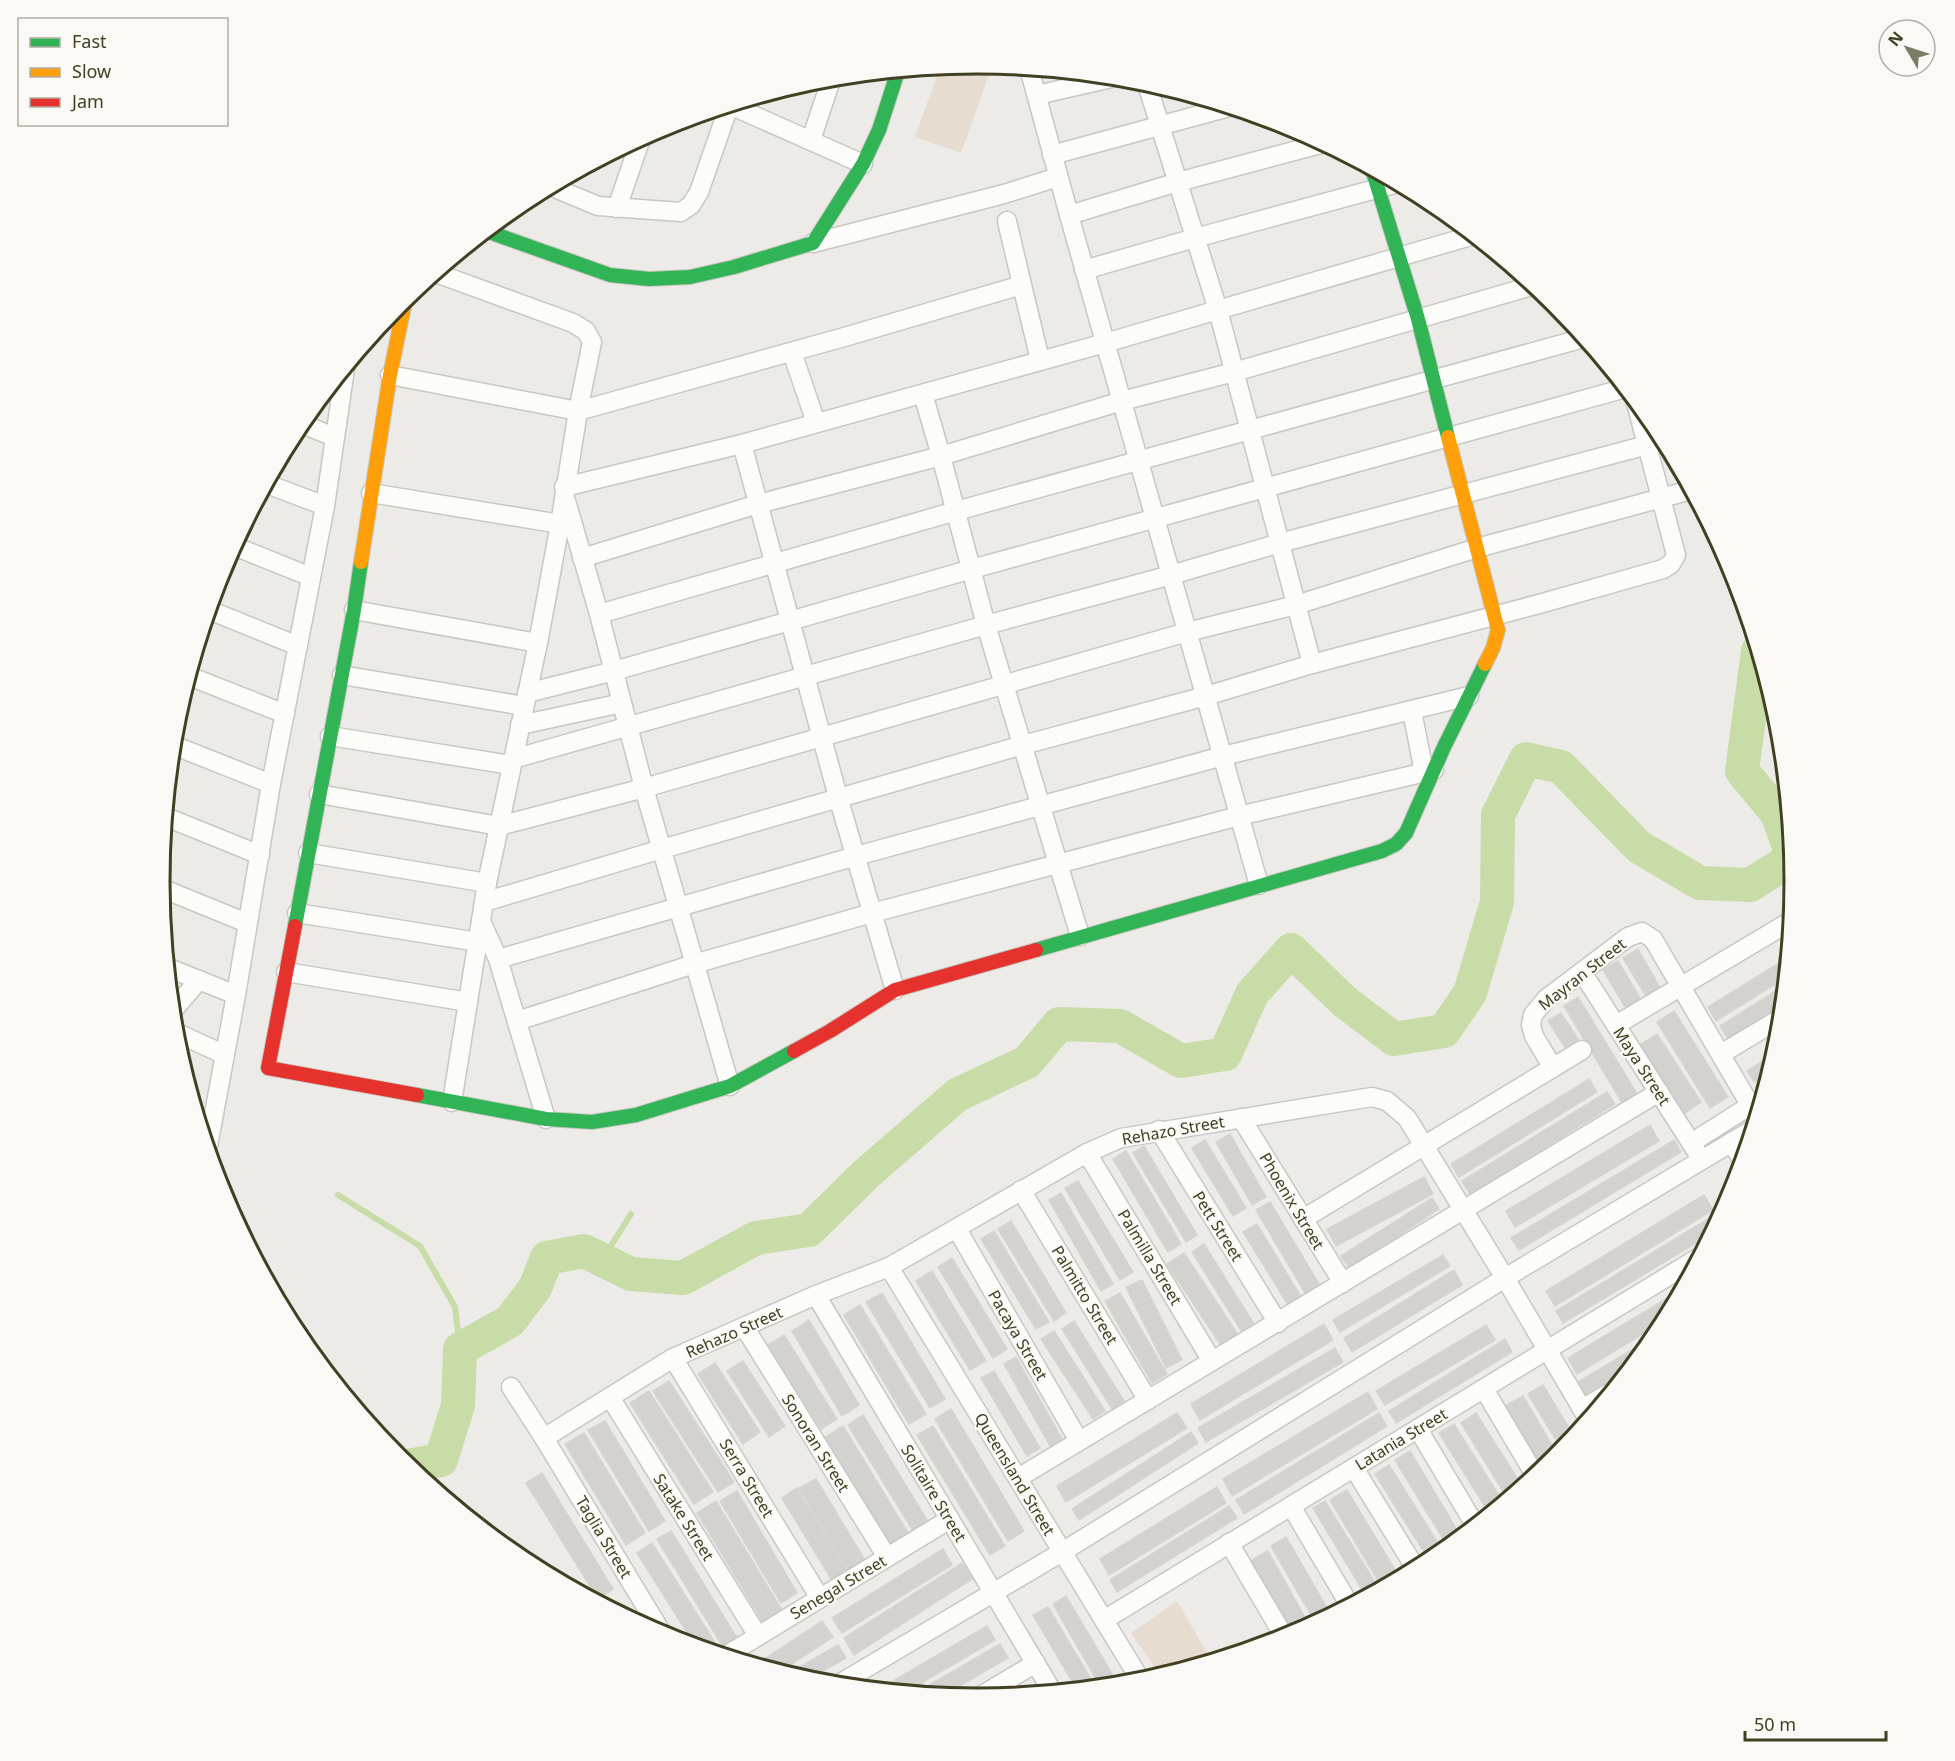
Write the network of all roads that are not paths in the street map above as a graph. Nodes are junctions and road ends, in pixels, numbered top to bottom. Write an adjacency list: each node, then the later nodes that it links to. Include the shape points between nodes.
1 (1031, 75): 6 (street)
2 (896, 78): 15 (street)
3 (1094, 82): 6 (street)
4 (829, 88): 11 (street)
5 (1150, 92): 10 (street)
6 (1037, 95): 14 (street)
7 (752, 106): 11 (street)
8 (1217, 110): 10 (street)
9 (726, 114): 22 (street, via 691,205 681,212)
10 (1160, 125): 14 (street); 18 (street)
11 (812, 140): 15 (street)
12 (1311, 146): 18 (street)
13 (633, 151): 22 (street)
14 (1052, 155): 16 (street)
15 (863, 164): 28 (street)
16 (1058, 177): 23 (street); 28 (street)
17 (1375, 179): 20 (street)
18 (1178, 182): 23 (street); 26 (street)
19 (1387, 186): 20 (street)
20 (1378, 188): 26 (street); 29 (street)
21 (561, 190): 22 (street, via 598,206)
22 (617, 208)
23 (1069, 215): 30 (street)
24 (1007, 221): 32 (street)
25 (495, 234): 28 (street, via 610,275 649,279 734,267)
26 (1195, 238): 30 (street); 34 (street)
27 (1466, 238): 29 (street)
28 (813, 243)
29 (1398, 258): 34 (street); 36 (street)
30 (1084, 270): 38 (street)
31 (443, 276): 48 (street, via 586,331 592,342)
32 (1023, 285): 39 (street); 40 (street)
33 (1525, 288): 36 (street)
34 (1218, 310): 38 (street); 41 (street)
35 (402, 315): 42 (street)
36 (1418, 319): 41 (street); 43 (street)
37 (1576, 340): 43 (street)
38 (1105, 343): 40 (street); 47 (street)
39 (792, 351): 48 (street); 50 (street)
40 (1040, 360): 46 (street)
41 (1234, 372): 47 (street); 52 (street)
42 (390, 375): 48 (street); 63 (street)
43 (1433, 378): 52 (street); 54 (street)
44 (343, 382): 53 (street)
45 (1619, 390): 54 (street)
46 (922, 393): 50 (street); 57 (street)
47 (1122, 400): 57 (street); 58 (street)
48 (578, 411): 61 (street)
49 (1641, 422): 56 (street)
50 (816, 423): 55 (street)
51 (310, 427): 53 (street)
52 (1250, 431): 58 (street); 60 (street)
53 (334, 437): 67 (street)
54 (1448, 438): 60 (street); 64 (street)
55 (742, 444): 61 (street); 66 (street)
56 (1647, 445): 64 (street); 65 (street)
57 (941, 456): 66 (street); 68 (street)
58 (1139, 461): 68 (street); 69 (street)
59 (274, 487): 67 (street)
60 (1265, 489): 69 (street); 71 (street)
61 (564, 491): 70 (street); 74 (street)
62 (1684, 492): 65 (street)
63 (371, 494): 70 (street); 80 (street)
64 (1462, 494): 71 (street); 72 (street)
65 (1661, 498): 72 (street); 83 (street, via 1676,555 1671,564)
66 (758, 504): 74 (street); 75 (street)
67 (325, 506): 78 (street)
68 (956, 511): 75 (street); 76 (street)
69 (1155, 519): 76 (street); 77 (street)
70 (560, 524): 87 (street)
71 (1280, 543): 77 (street); 79 (street)
72 (1477, 548): 79 (street); 83 (street)
73 (242, 549): 78 (street)
74 (582, 558): 82 (street)
75 (774, 564): 82 (street); 84 (street)
76 (972, 569): 84 (street); 85 (street)
77 (1171, 575): 85 (street); 86 (street)
78 (311, 577): 88 (street)
79 (1296, 605): 86 (street); 89 (street)
80 (354, 610): 87 (street); 91 (street)
81 (216, 613): 88 (street)
82 (599, 614): 90 (street)
83 (1495, 615): 89 (street); 96 (street, via 1498,630 1494,648)
84 (790, 622): 90 (street); 92 (street)
85 (986, 625): 92 (street); 94 (street)
86 (1187, 632): 94 (street); 95 (street)
87 (538, 643): 97 (street)
88 (298, 646): 100 (street)
89 (1312, 664): 95 (street)
90 (614, 671): 97 (street); 98 (street)
91 (342, 675): 97 (street); 103 (street)
92 (806, 677): 102 (street); 104 (street)
93 (196, 679): 100 (street)
94 (1004, 684): 104 (street); 105 (street)
95 (1206, 696): 105 (street); 107 (street)
96 (1470, 696): 99 (street); 109 (street)
97 (526, 700): 101 (street)
98 (622, 703): 101 (street); 102 (street)
99 (1412, 711): 107 (street); 109 (street)
100 (285, 714): 110 (street)
101 (520, 725): 108 (street)
102 (628, 727): 108 (street); 111 (street)
103 (330, 736): 108 (street); 112 (street)
104 (822, 736): 111 (street); 113 (street)
105 (1023, 745): 113 (street); 114 (street)
106 (182, 748): 110 (street)
107 (1224, 756): 114 (street); 115 (street)
108 (512, 762): 117 (street)
109 (1429, 771): 115 (street); 124 (street, via 1406,833 1396,844)
110 (272, 783): 120 (street)
111 (644, 788): 117 (street); 118 (street)
112 (319, 794): 117 (street); 119 (street)
113 (838, 797): 118 (street); 121 (street)
114 (1040, 806): 121 (street); 122 (street)
115 (1239, 816): 122 (street); 124 (street)
116 (173, 820): 120 (street)
117 (499, 826): 123 (street)
118 (662, 849): 126 (street); 127 (street)
119 (308, 853): 123 (street); 128 (street)
120 (260, 855): 130 (street)
121 (856, 856): 126 (street); 129 (street)
122 (1058, 864): 129 (street); 132 (street)
123 (488, 883): 127 (street)
124 (1259, 885): 132 (street)
125 (170, 892): 130 (street)
126 (678, 907): 134 (street); 135 (street)
127 (483, 911): 133 (street); 134 (street)
128 (297, 913): 133 (street); 137 (street)
129 (872, 913): 135 (street); 141 (street)
130 (247, 923): 142 (street)
131 (1783, 930): 140 (street)
132 (1080, 936): 141 (street)
133 (478, 942): 144 (street)
134 (498, 959): 145 (street)
135 (694, 964): 145 (street); 153 (street)
136 (176, 971): 139 (street)
137 (286, 972): 144 (street); 155 (street, via 268,1068)
138 (1582, 972): 140 (street, Mayran Street, via 1642,932 1653,939); 147 (street, Maya Street); 152 (street, Mayran Street, via 1546,999 1533,1015 1534,1036)
139 (199, 980): 142 (street); 143 (street)
140 (1682, 986): 147 (street); 151 (street)
141 (895, 990): 153 (street)
142 (236, 995): 150 (street)
143 (180, 1002)
144 (468, 1002): 155 (street)
145 (517, 1021): 160 (street)
146 (1771, 1024): 151 (street)
147 (1616, 1025): 154 (street, Maya Street)
148 (186, 1037): 150 (street)
149 (1582, 1050): 152 (street)
150 (224, 1053): 159 (street)
151 (1721, 1054): 156 (street)
152 (1553, 1068): 165 (street)
153 (730, 1086): 160 (street, via 636,1114 592,1122)
154 (1659, 1092): 164 (street, Maya Street); 170 (street)
155 (452, 1102): 160 (street)
156 (1752, 1106)
157 (1750, 1112): 164 (street)
158 (1241, 1118): 161 (street, Rehazo Street); 165 (street, Rehazo Street, via 1372,1097 1398,1108); 171 (street, Phoenix Street)
159 (207, 1119)
160 (546, 1119)
161 (1159, 1130): 167 (street, Rehazo Street, via 1121,1138); 178 (street, Pett Street)
162 (1744, 1135): 163 (street)
163 (1731, 1142): 166 (street); 168 (street)
164 (1691, 1143): 168 (street, Maya Street)
165 (1425, 1145): 170 (street, Rehazo Street); 171 (street)
166 (1737, 1152)
167 (1087, 1153): 169 (street, Rehazo Street); 182 (street, Palmilla Street)
168 (1702, 1160): 175 (street)
169 (1021, 1190): 172 (street, Rehazo Street); 186 (street, Palmitto Street)
170 (1465, 1211): 175 (street, Rehazo Street); 176 (street)
171 (1303, 1219): 176 (street, Phoenix Street)
172 (957, 1229): 174 (street, Rehazo Street); 190 (street, Pacaya Street)
173 (1686, 1265): 180 (street, Latania Street)
174 (889, 1267): 177 (street, Rehazo Street); 193 (street, Queensland Street)
175 (1505, 1278): 180 (street, Rehazo Street); 198 (street)
176 (1343, 1283): 178 (street)
177 (816, 1295): 179 (street, Rehazo Street); 195 (street, Solitaire Street)
178 (1278, 1323): 182 (street)
179 (745, 1328): 181 (street, Rehazo Street); 199 (street, Sonoran Street)
180 (1547, 1350): 184 (street, Latania Street); 187 (street, Rehazo Street)
181 (673, 1358): 185 (street, Rehazo Street); 202 (street, Serra Street)
182 (1212, 1361): 186 (street)
183 (511, 1387): 189 (street, Taglia Street)
184 (1484, 1389): 188 (street, Latania Street); 192 (street)
185 (610, 1397): 189 (street, Rehazo Street); 207 (street, Satake Street)
186 (1148, 1400): 190 (street)
187 (1584, 1413)
188 (1418, 1429): 191 (street, Latania Street); 196 (street)
189 (544, 1438): 204 (street, Taglia Street)
190 (1079, 1441): 193 (street)
191 (1354, 1468): 194 (street, Latania Street); 200 (street)
192 (1531, 1468)
193 (1018, 1478): 198 (street, Queensland Street)
194 (1291, 1506): 197 (street, Latania Street); 203 (street)
195 (950, 1519): 199 (street, Senegal Street); 201 (street, Solitaire Street)
196 (1471, 1519)
197 (1229, 1544): 205 (street, Latania Street); 206 (street)
198 (1062, 1552): 201 (street); 205 (street, Queensland Street)
199 (887, 1557): 202 (street, Senegal Street)
200 (1411, 1560)
201 (994, 1593): 209 (street, Solitaire Street); 211 (street)
202 (820, 1598): 207 (street, Senegal Street)
203 (1345, 1598)
204 (653, 1619)
205 (1104, 1620): 210 (street, Queensland Street)
206 (1279, 1629)
207 (758, 1636): 208 (street, Senegal Street)
208 (735, 1650)
209 (1036, 1663): 212 (street, Solitaire Street); 213 (street)
210 (1135, 1672)
211 (850, 1677)
212 (1048, 1684)
213 (995, 1687)

